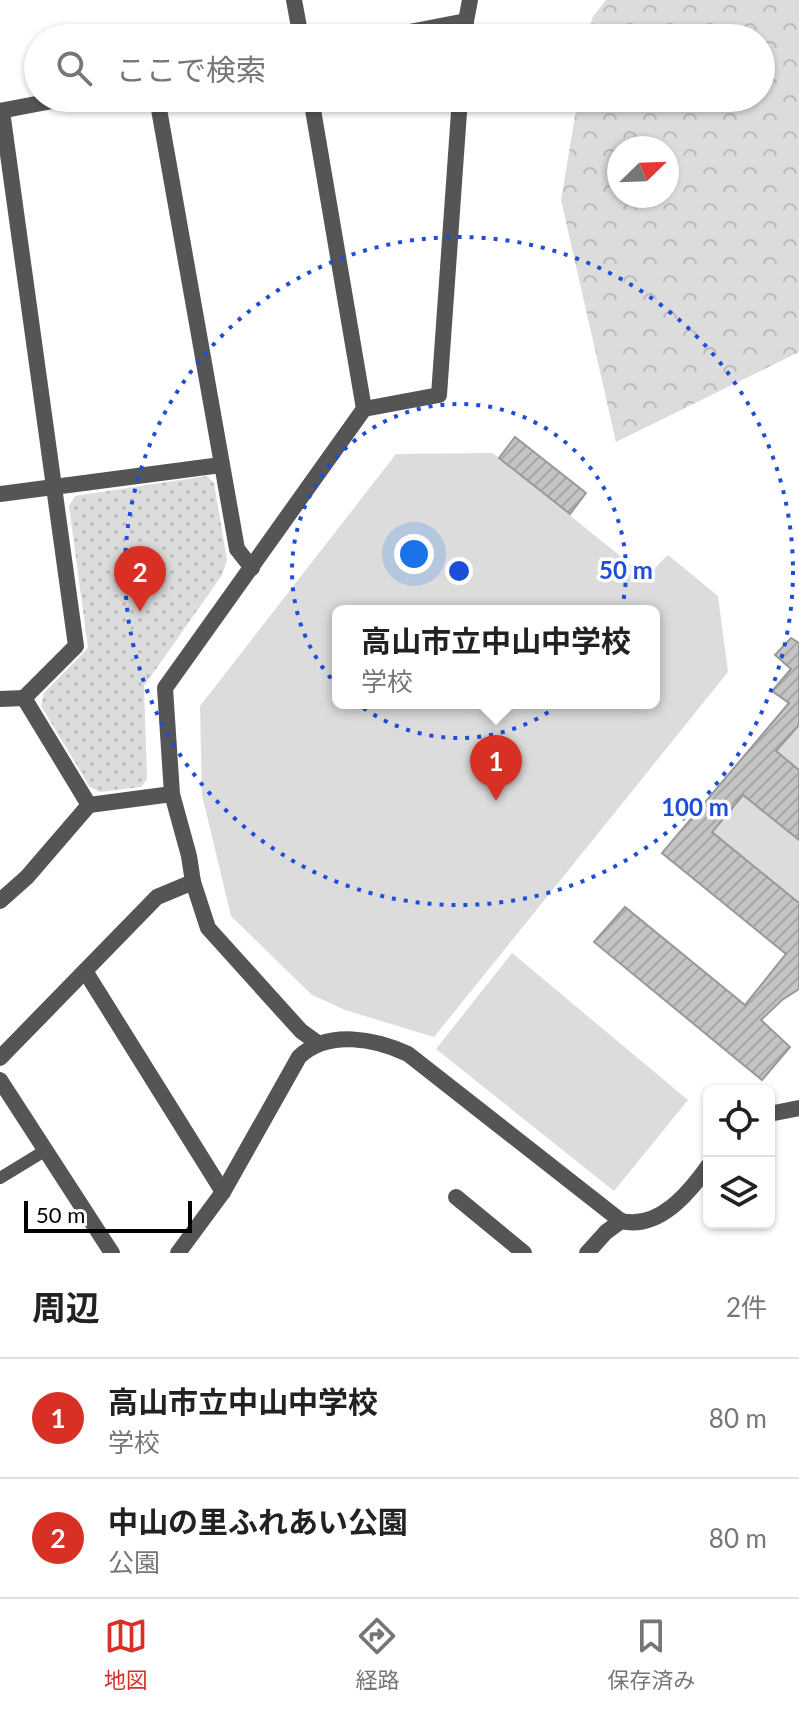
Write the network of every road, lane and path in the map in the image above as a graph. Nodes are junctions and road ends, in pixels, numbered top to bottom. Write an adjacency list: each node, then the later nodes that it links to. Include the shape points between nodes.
1 (294, 0): 3 (street)
2 (470, 0): 4 (street)
3 (298, 24)
4 (466, 24)
5 (24, 107): 6 (street)
6 (1, 111): 12 (street)
7 (159, 112): 11 (street)
8 (313, 112): 10 (street)
9 (459, 112): 10 (street, via 439,395)
10 (364, 409): 14 (street)
11 (221, 465): 12 (street); 14 (street, via 237,549)
12 (56, 487): 13 (street); 15 (street, via 76,646)
13 (0, 494)
14 (252, 568): 17 (street, via 165,688)
15 (24, 698): 16 (street); 18 (street)
16 (0, 699)
17 (172, 794): 18 (street); 19 (street)
18 (89, 805): 20 (street)
19 (193, 882): 21 (street, via 157,897); 22 (street, via 208,928 301,1031)
20 (0, 901)
21 (85, 971): 23 (street); 30 (street)
22 (319, 1044): 30 (street, via 299,1057); 32 (street, via 349,1039 408,1054)
23 (0, 1058)
24 (0, 1080): 27 (street)
25 (799, 1108): 26 (street)
26 (775, 1113)
27 (46, 1150): 29 (lane); 34 (street)
28 (703, 1173): 32 (street, via 667,1210 639,1222)
29 (0, 1178)
30 (223, 1192): 35 (street)
31 (456, 1197): 33 (street)
32 (621, 1221): 36 (street)
33 (521, 1252)
34 (112, 1253)
35 (178, 1253)
36 (587, 1253)

